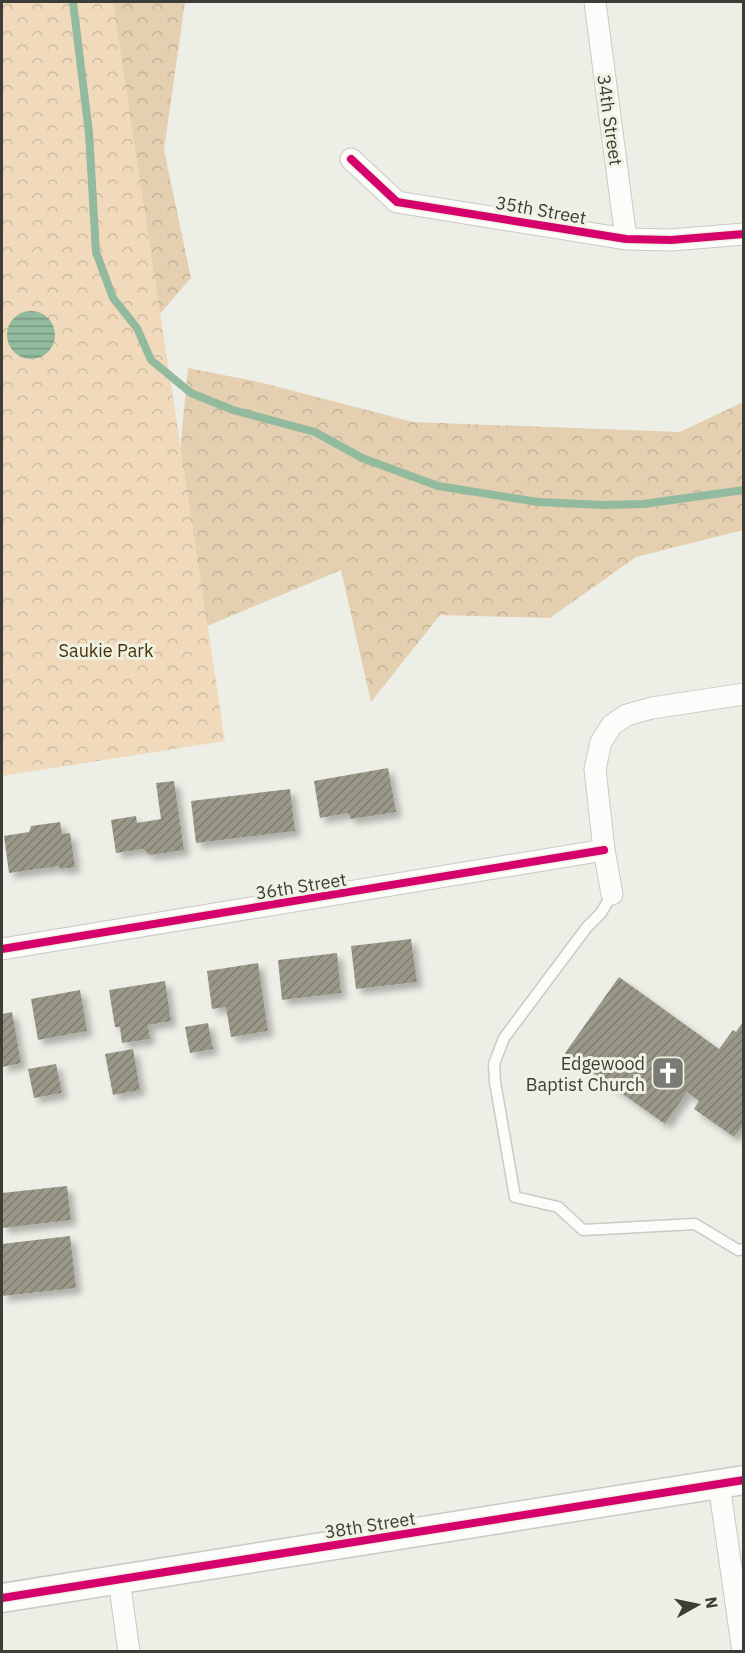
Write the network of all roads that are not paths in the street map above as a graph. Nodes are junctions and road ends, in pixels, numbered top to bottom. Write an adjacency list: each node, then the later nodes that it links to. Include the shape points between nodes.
1 (595, 2): 4 (street, 34th Street)
2 (351, 159): 4 (street, 35th Street, via 397,202)
3 (744, 234): 4 (street, 35th Street)
4 (626, 239)
5 (744, 694): 6 (street, via 652,708 627,715 612,725 601,742 595,768)
6 (604, 850): 7 (street); 8 (street, 36th Street)
7 (612, 894): 9 (lane, via 504,1038 494,1064 515,1197 558,1207 583,1230 695,1224 738,1250)
8 (2, 949)
9 (744, 1249)
10 (731, 1482): 11 (street, 38th Street); 14 (street)
11 (119, 1580): 12 (street, 38th Street); 13 (street)
12 (2, 1598)
13 (129, 1652)
14 (743, 1652)

